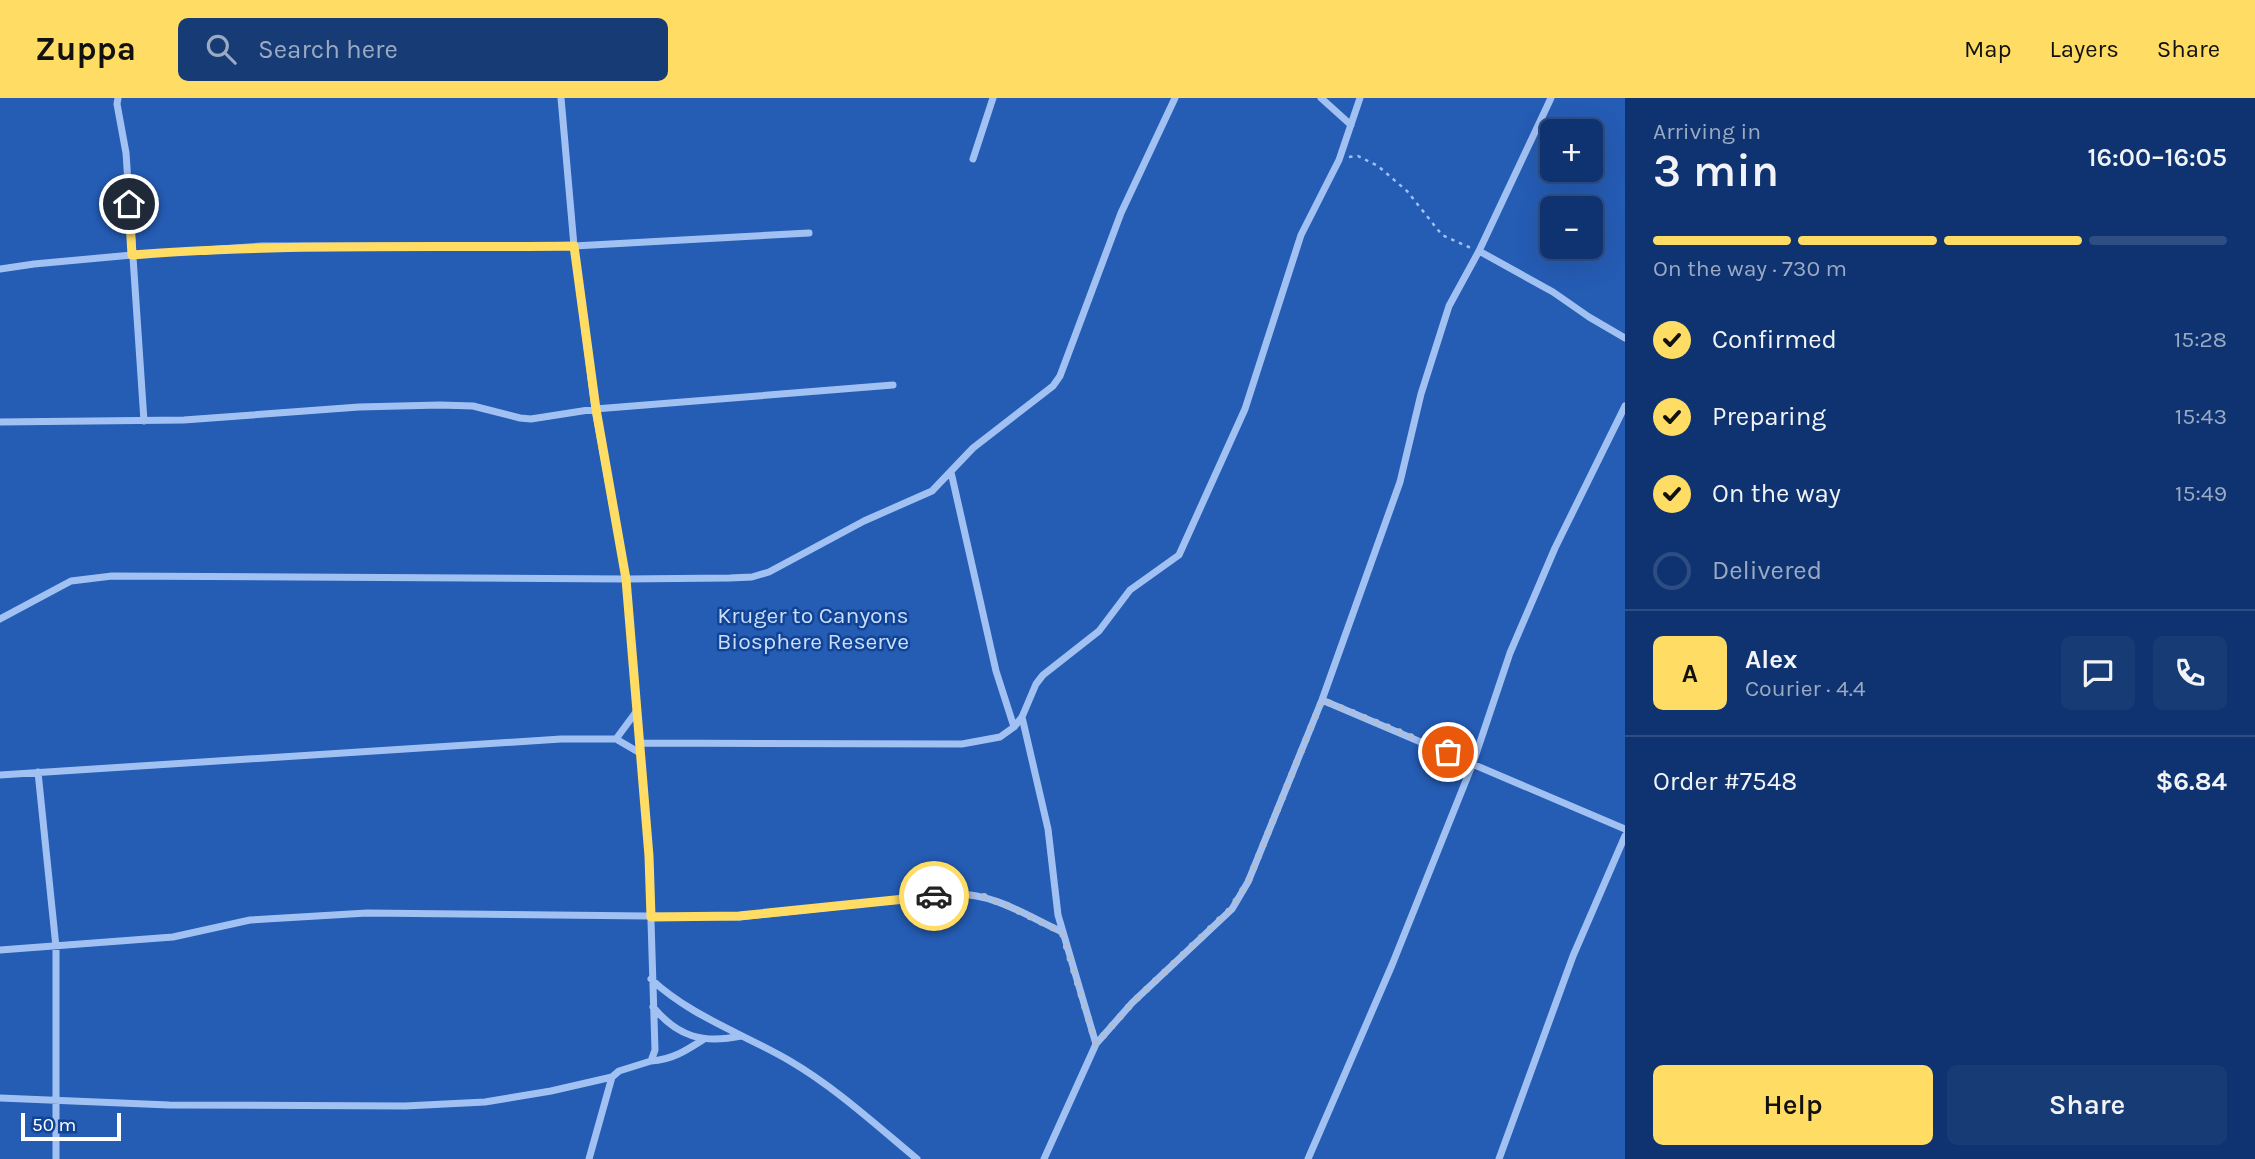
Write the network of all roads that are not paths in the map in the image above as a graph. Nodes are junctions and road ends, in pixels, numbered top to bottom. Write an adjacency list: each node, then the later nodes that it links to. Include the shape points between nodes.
1 (118, 98): 13 (street)
2 (561, 98): 11 (street)
3 (993, 98): 9 (street)
4 (1175, 98): 21 (street, via 1121,213 1060,376)
5 (1321, 98): 8 (street)
6 (1360, 98): 8 (street)
7 (1551, 98): 12 (street)
8 (1351, 125): 26 (street, via 1339,160 1301,235 1245,409 1179,555 1130,590 1100,631 1043,675)
9 (973, 159)
10 (809, 233): 11 (street)
11 (574, 246): 13 (street, via 262,246); 18 (street)
12 (1479, 251): 15 (street); 24 (street, via 1449,306 1421,394 1401,482)
13 (132, 255): 14 (street); 19 (street)
14 (0, 269)
15 (1625, 338)
16 (893, 385): 18 (street)
17 (1625, 407): 31 (street, via 1555,548 1510,653)
18 (596, 409): 19 (street, via 526,419 473,405 359,407); 22 (street)
19 (144, 421): 20 (street)
20 (0, 422)
21 (951, 472): 22 (street, via 932,491 769,572 741,577); 27 (street, via 996,671)
22 (626, 579): 23 (street, via 99,577 68,582); 25 (street)
23 (0, 619)
24 (1322, 700): 31 (street); 44 (street, via 1248,882 1231,909 1132,1003)
25 (636, 712): 28 (street); 29 (street)
26 (1022, 717): 27 (street); 37 (street, via 1048,829)
27 (1014, 727): 29 (street, via 1000,737 962,744)
28 (616, 739): 30 (street); 32 (street)
29 (639, 743): 30 (street)
30 (639, 752): 36 (street)
31 (1473, 763): 34 (street); 53 (street)
32 (38, 772): 33 (street); 38 (street)
33 (0, 775)
34 (1625, 829)
35 (1625, 836): 54 (street, via 1573,956)
36 (651, 917): 37 (street, via 739,916 971,894); 38 (street, via 367,913 250,920 173,937); 40 (street)
37 (1062, 932): 44 (street)
38 (56, 947): 39 (street); 48 (street)
39 (0, 950)
40 (651, 979): 41 (street); 42 (street, via 679,1002)
41 (653, 1007): 43 (street, via 671,1026); 45 (street)
42 (741, 1036): 43 (street); 51 (street, via 823,1082)
43 (704, 1039): 45 (street, via 677,1055)
44 (1096, 1044): 52 (street)
45 (651, 1061): 46 (street)
46 (612, 1077): 48 (street, via 485,1102 405,1106); 50 (street)
47 (0, 1097): 48 (street)
48 (55, 1100): 49 (street)
49 (56, 1159)
50 (589, 1159)
51 (917, 1159)
52 (1044, 1159)
53 (1308, 1159)
54 (1499, 1159)

